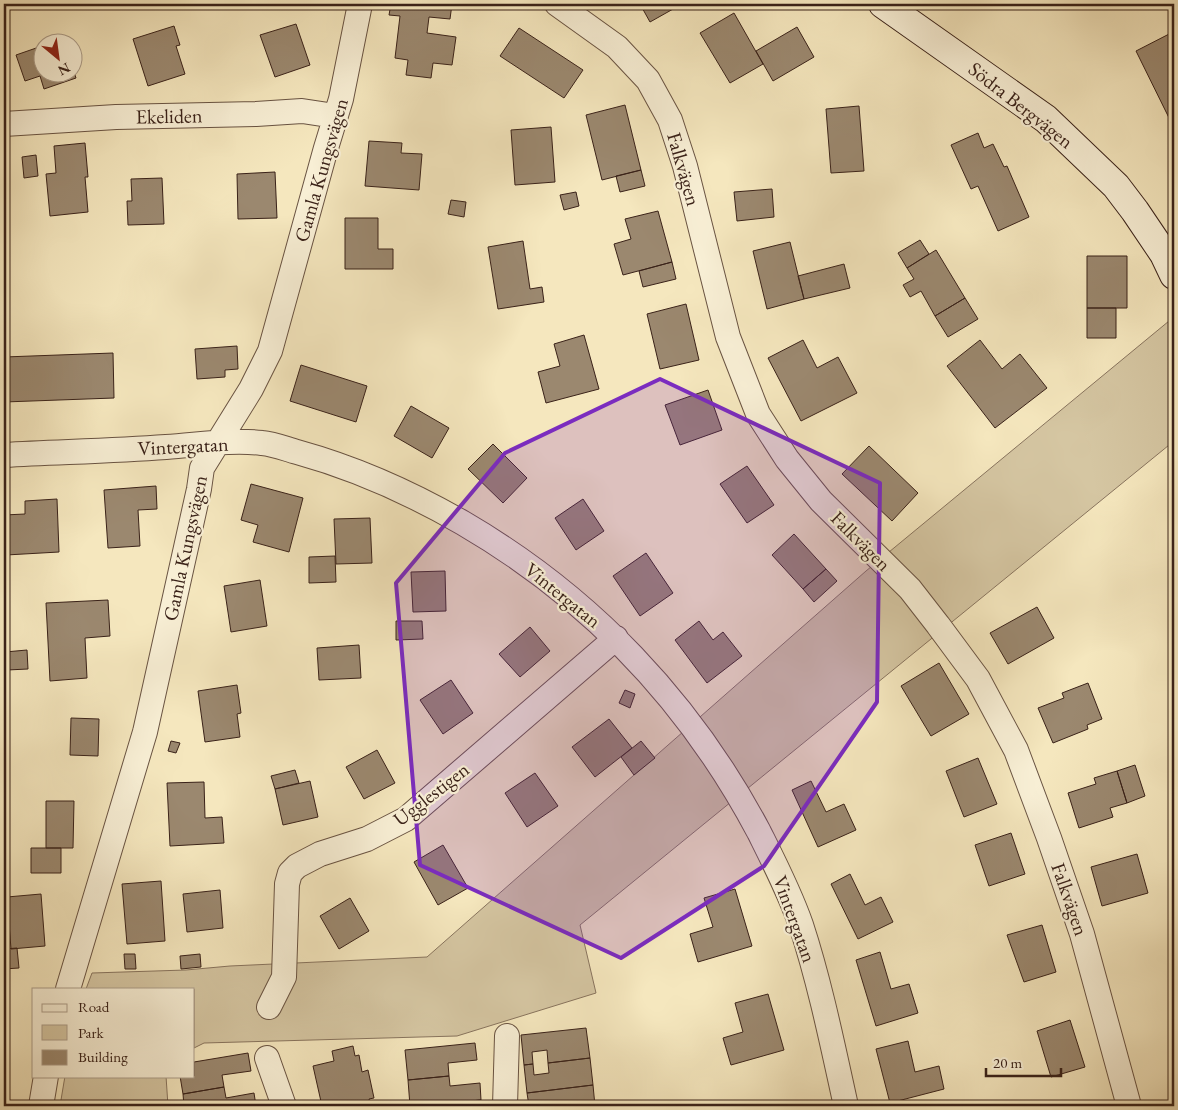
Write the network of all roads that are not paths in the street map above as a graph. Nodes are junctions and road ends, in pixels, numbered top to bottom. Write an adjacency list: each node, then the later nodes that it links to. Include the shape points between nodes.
1 (360, 4): 4 (street, Gamla Kungsvägen)
2 (557, 4): 19 (street, Falkvägen, via 617,47 648,80 670,120 685,166 728,337 758,414 787,459 821,501 910,589 938,625 978,679 1016,750 1082,934)
3 (883, 4): 6 (street, Södra Bergvägen, via 1046,119 1116,186)
4 (335, 116): 5 (street, Ekeliden, via 302,111); 7 (street, Gamla Kungsvägen, via 270,351)
5 (4, 124)
6 (1171, 259)
7 (218, 442): 8 (street, Vintergatan); 9 (street, Vintergatan, via 262,443 319,458 429,503 493,540 572,598); 10 (street, Gamla Kungsvägen, via 202,468 145,732)
8 (4, 455)
9 (616, 638): 11 (street, Ugglestigen, via 406,819 367,839 320,854 290,873 284,977); 18 (street, Vintergatan, via 650,674 716,758 773,859 800,925 826,1017)
10 (68, 988)
11 (269, 1007)
12 (507, 1036): 17 (street)
13 (267, 1058): 16 (street)
14 (46, 1078): 15 (street)
15 (41, 1106)
16 (284, 1106)
17 (506, 1106)
18 (846, 1106)
19 (1128, 1106)

